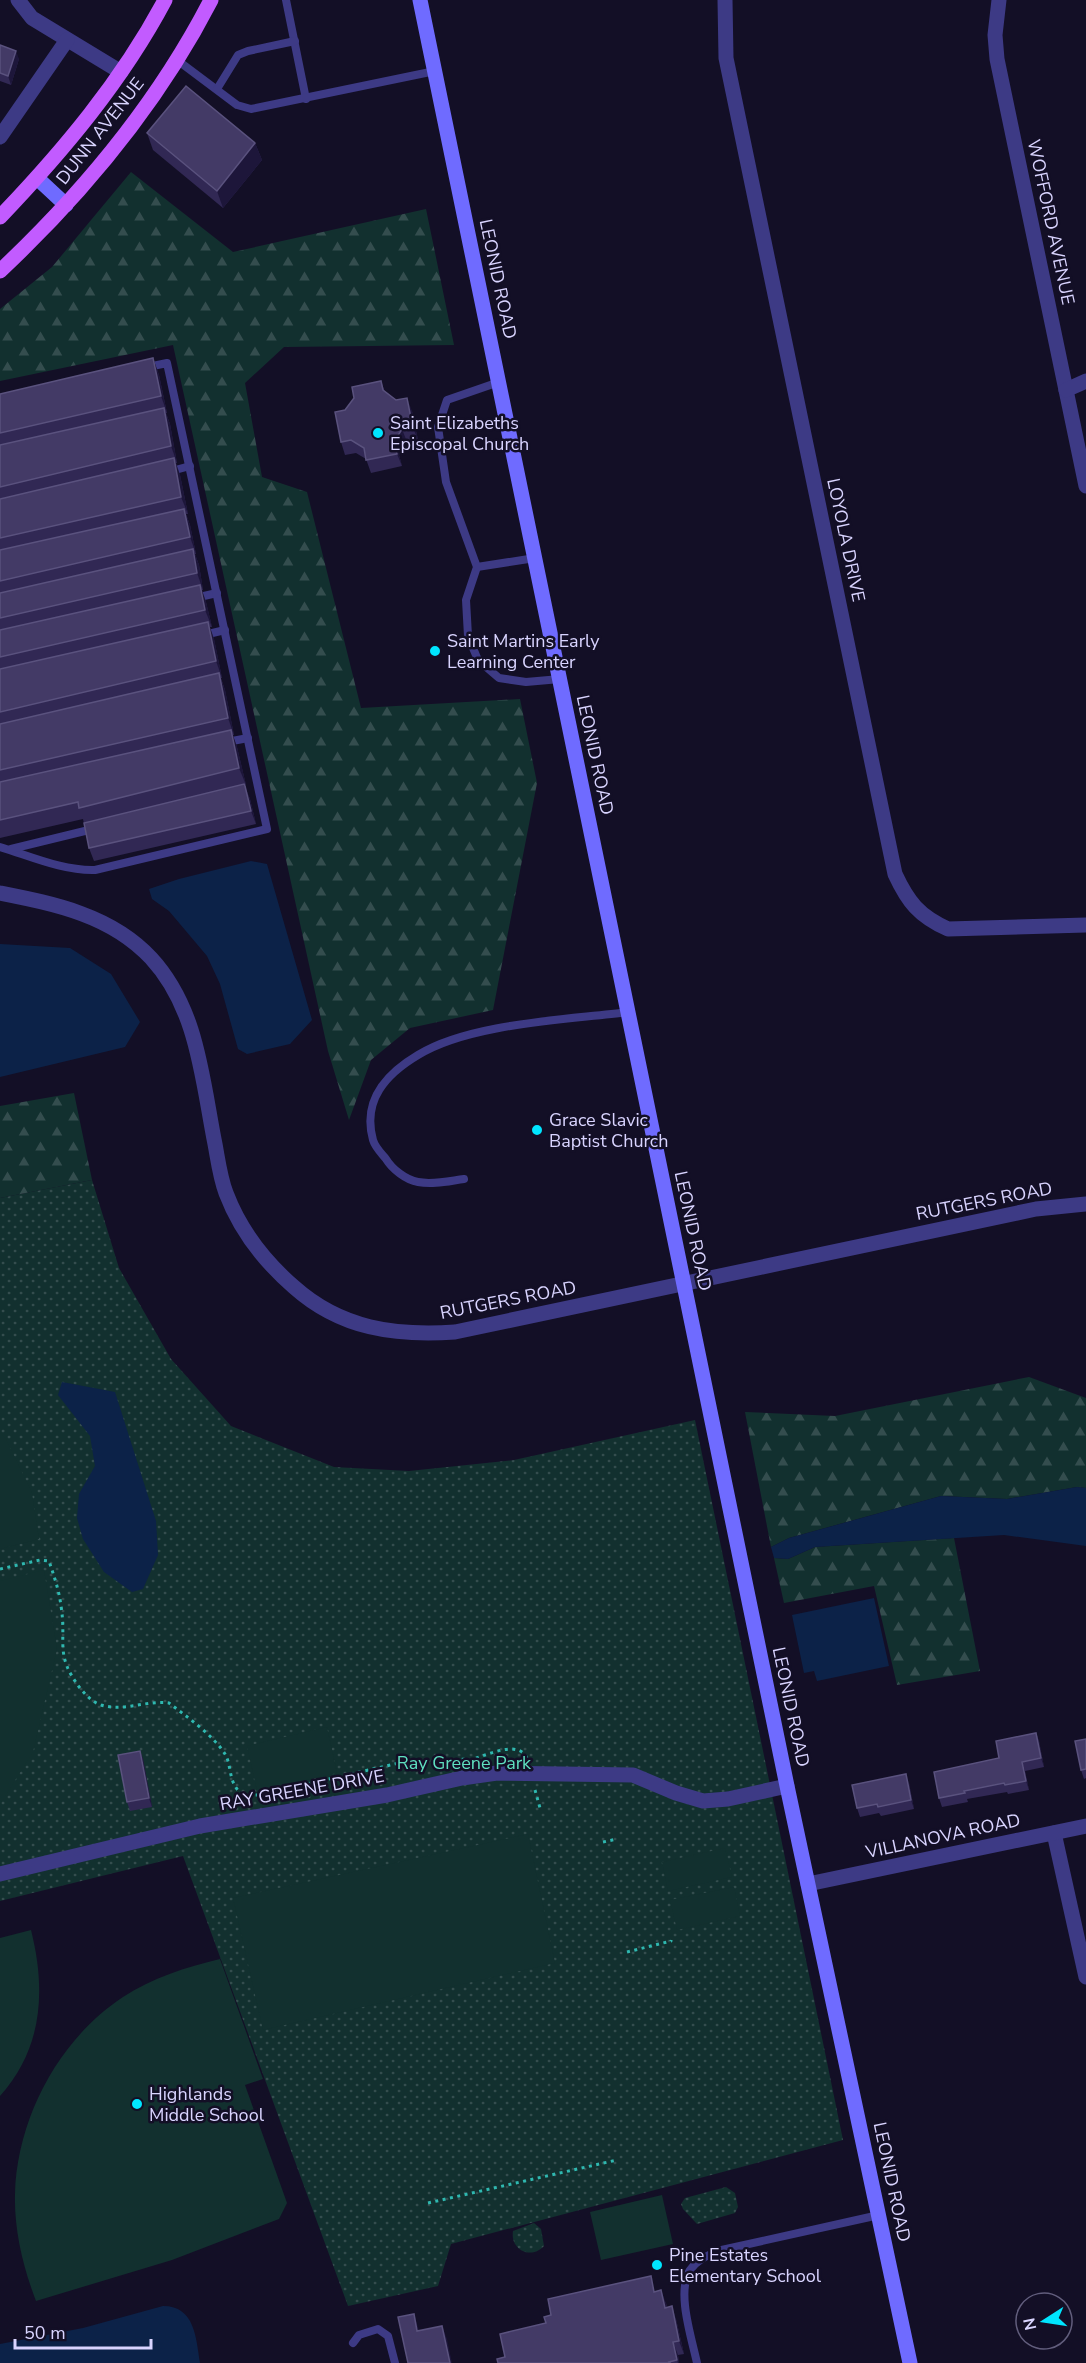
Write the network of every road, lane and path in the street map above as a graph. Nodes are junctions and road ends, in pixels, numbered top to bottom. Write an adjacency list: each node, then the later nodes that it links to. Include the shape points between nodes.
1 (18, 0): 8 (street, via 32,18)
2 (165, 0): 11 (main road, DUNN AVENUE)
3 (210, 0): 10 (main road, DUNN AVENUE)
4 (286, 0): 9 (lane)
5 (420, 0): 12 (street, LEONID ROAD)
6 (725, 0): 50 (street, LOYOLA DRIVE, via 726,58 895,873 915,908 929,921 948,929)
7 (999, 0): 23 (street, WOFFORD AVENUE, via 995,36 998,60)
8 (67, 40): 11 (street); 15 (street)
9 (295, 41): 13 (lane, via 238,55); 14 (lane)
10 (177, 60): 13 (lane); 17 (main road, DUNN AVENUE, via 128,131)
11 (121, 72): 16 (main road, DUNN AVENUE)
12 (435, 72): 14 (lane); 22 (street, LEONID ROAD)
13 (217, 89): 14 (lane, via 237,105 251,109)
14 (306, 99)
15 (0, 137)
16 (37, 178): 17 (street); 18 (main road, DUNN AVENUE)
17 (66, 205): 19 (main road, DUNN AVENUE)
18 (0, 217)
19 (0, 271)
20 (134, 370): 24 (lane, via 167,363)
21 (1086, 381): 23 (street)
22 (499, 382): 32 (street, LEONID ROAD); 34 (lane, via 447,400 438,427 446,482)
23 (1066, 390): 28 (street, WOFFORD AVENUE)
24 (179, 416): 25 (lane); 26 (lane)
25 (168, 418)
26 (190, 466): 27 (lane); 29 (lane)
27 (156, 474)
28 (1086, 486)
29 (200, 517): 30 (lane); 31 (lane)
30 (189, 519)
31 (209, 557): 33 (lane); 35 (lane)
32 (535, 558): 34 (lane); 39 (street, LEONID ROAD)
33 (197, 560)
34 (477, 567): 39 (lane, via 466,600 468,636 478,660 499,678 526,682)
35 (217, 593): 36 (lane); 37 (lane)
36 (183, 601)
37 (225, 630): 38 (lane); 40 (lane)
38 (191, 638)
39 (560, 679): 51 (street, LEONID ROAD)
40 (236, 681): 41 (lane); 42 (lane)
41 (224, 683)
42 (248, 738): 43 (lane); 44 (lane)
43 (214, 745)
44 (259, 788): 45 (lane); 48 (lane, via 267,829 94,870)
45 (247, 791)
46 (100, 827): 48 (lane)
47 (0, 847): 48 (lane)
48 (10, 850)
49 (0, 893): 54 (street, RUTGERS ROAD, via 74,909 103,922 126,936 170,982 194,1036 219,1167 238,1218 253,1245 275,1270 328,1310 361,1325 390,1332 431,1334)
50 (1086, 925)
51 (628, 1012): 52 (lane, via 489,1030 447,1041 393,1072 375,1094 370,1115 373,1142 392,1168 417,1182); 54 (street, LEONID ROAD)
52 (464, 1179)
53 (1086, 1204): 54 (street, RUTGERS ROAD, via 1036,1209)
54 (685, 1284): 58 (street, LEONID ROAD)
55 (0, 1569): 56 (path, via 49,1561 61,1606 63,1660 87,1697 100,1705 116,1707 169,1703 220,1746 236,1788 249,1795 408,1761 473,1759 507,1749 525,1754)
56 (529, 1763)
57 (534, 1784): 59 (path)
58 (787, 1786): 64 (street, RAY GREENE DRIVE, via 703,1801 633,1775 497,1773 200,1826); 65 (street, LEONID ROAD)
59 (540, 1808)
60 (1086, 1826): 61 (street, VILLANOVA ROAD)
61 (1054, 1833): 65 (street, VILLANOVA ROAD); 68 (street)
62 (617, 1839): 63 (path)
63 (603, 1842)
64 (0, 1874)
65 (808, 1884): 71 (street, LEONID ROAD)
66 (671, 1940): 67 (path)
67 (627, 1952)
68 (1086, 1977)
69 (617, 2160): 70 (path)
70 (428, 2203)
71 (879, 2216): 74 (lane, via 717,2251 701,2258 689,2271 684,2293); 75 (street, LEONID ROAD)
72 (353, 2343): 73 (lane, via 359,2335 378,2330 388,2336)
73 (394, 2363)
74 (697, 2363)
75 (910, 2363)

